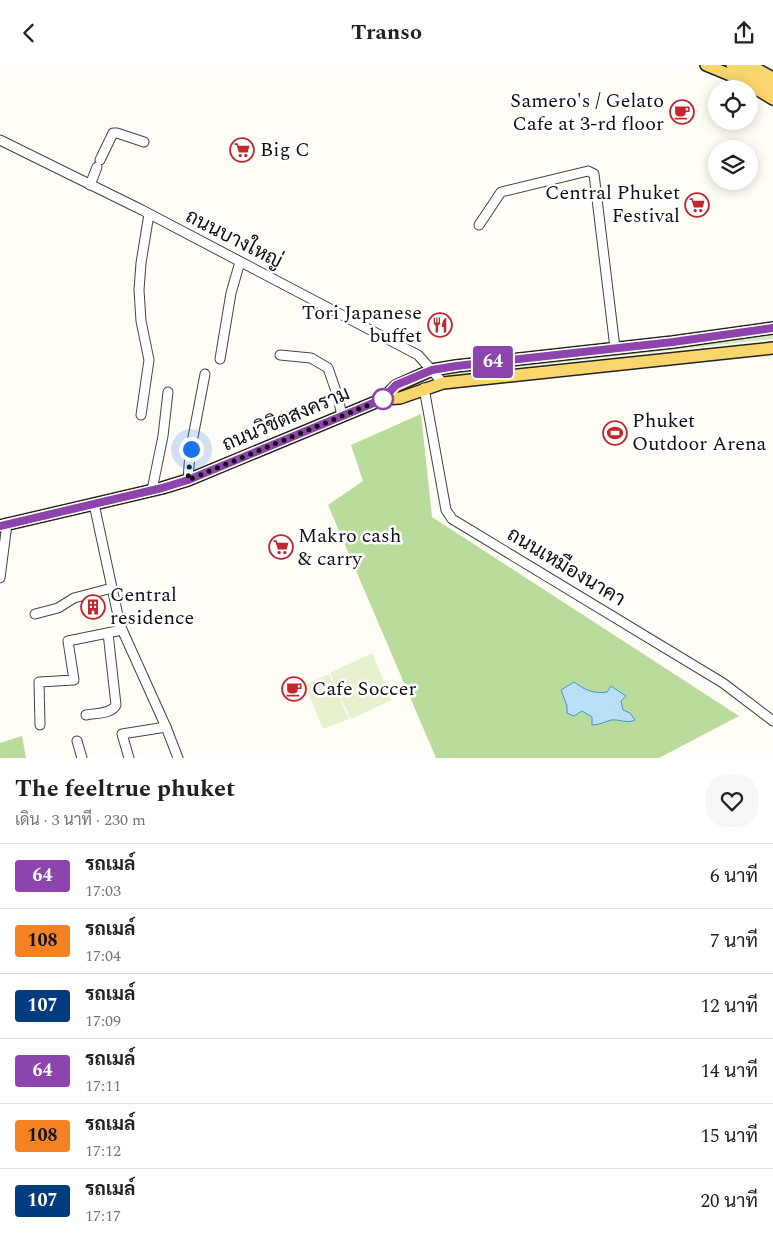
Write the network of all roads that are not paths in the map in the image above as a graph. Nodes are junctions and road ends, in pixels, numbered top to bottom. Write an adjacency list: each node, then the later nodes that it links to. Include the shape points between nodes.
1 (706, 65): 8 (main road, via 740,79)
2 (732, 65): 7 (main road)
3 (750, 65): 6 (main road)
4 (761, 65): 5 (main road)
5 (773, 71)
6 (773, 78)
7 (773, 88)
8 (773, 99)
9 (0, 140): 11 (street, ถนนบางใหญ่)
10 (144, 142): 11 (street, via 113,133)
11 (90, 185): 12 (street, ถนนบางใหญ่)
12 (149, 214): 14 (street, ถนนบางใหญ่); 26 (street, via 139,290 149,360)
13 (479, 225): 16 (street, via 500,192 588,171 594,174)
14 (240, 262): 19 (street); 20 (street, ถนนบางใหญ่, via 418,355)
15 (773, 328): 16 (main road, ถนนวิชิตสงคราม)
16 (615, 348): 20 (main road, ถนนวิชิตสงคราม)
17 (773, 348): 22 (main road, ถนนวิชิตสงคราม)
18 (280, 355): 27 (street, via 311,359 328,368)
19 (220, 359)
20 (432, 370): 22 (street, ถนนบางใหญ่); 25 (main road, ถนนวิชิตสงคราม, via 396,385)
21 (205, 374): 28 (street)
22 (443, 383): 23 (main road, ถนนวิชิตสงคราม)
23 (424, 388): 25 (main road, ถนนวิชิตสงคราม, via 400,398); 38 (street, ถนนเหมืองนาคา, via 446,510 452,519 723,683)
24 (168, 392): 29 (street)
25 (383, 399): 27 (main road, ถนนวิชิตสงคราม)
26 (141, 415)
27 (342, 416): 28 (main road, ถนนวิชิตสงคราม)
28 (188, 480): 29 (main road, ถนนวิชิตสงคราม)
29 (152, 490): 30 (main road, ถนนวิชิตสงคราม)
30 (94, 504): 31 (main road, ถนนวิชิตสงคราม); 33 (street)
31 (4, 525): 32 (street)
32 (0, 578)
33 (112, 587): 34 (street); 35 (street)
34 (35, 614)
35 (122, 630): 36 (street); 40 (street)
36 (108, 633): 37 (street, via 116,705 109,711); 39 (street, via 68,641 74,679 39,682)
37 (86, 715)
38 (773, 721)
39 (40, 725)
40 (166, 727): 43 (street, via 122,734); 44 (street)
41 (77, 741): 42 (street)
42 (82, 758)
43 (129, 758)
44 (178, 758)

